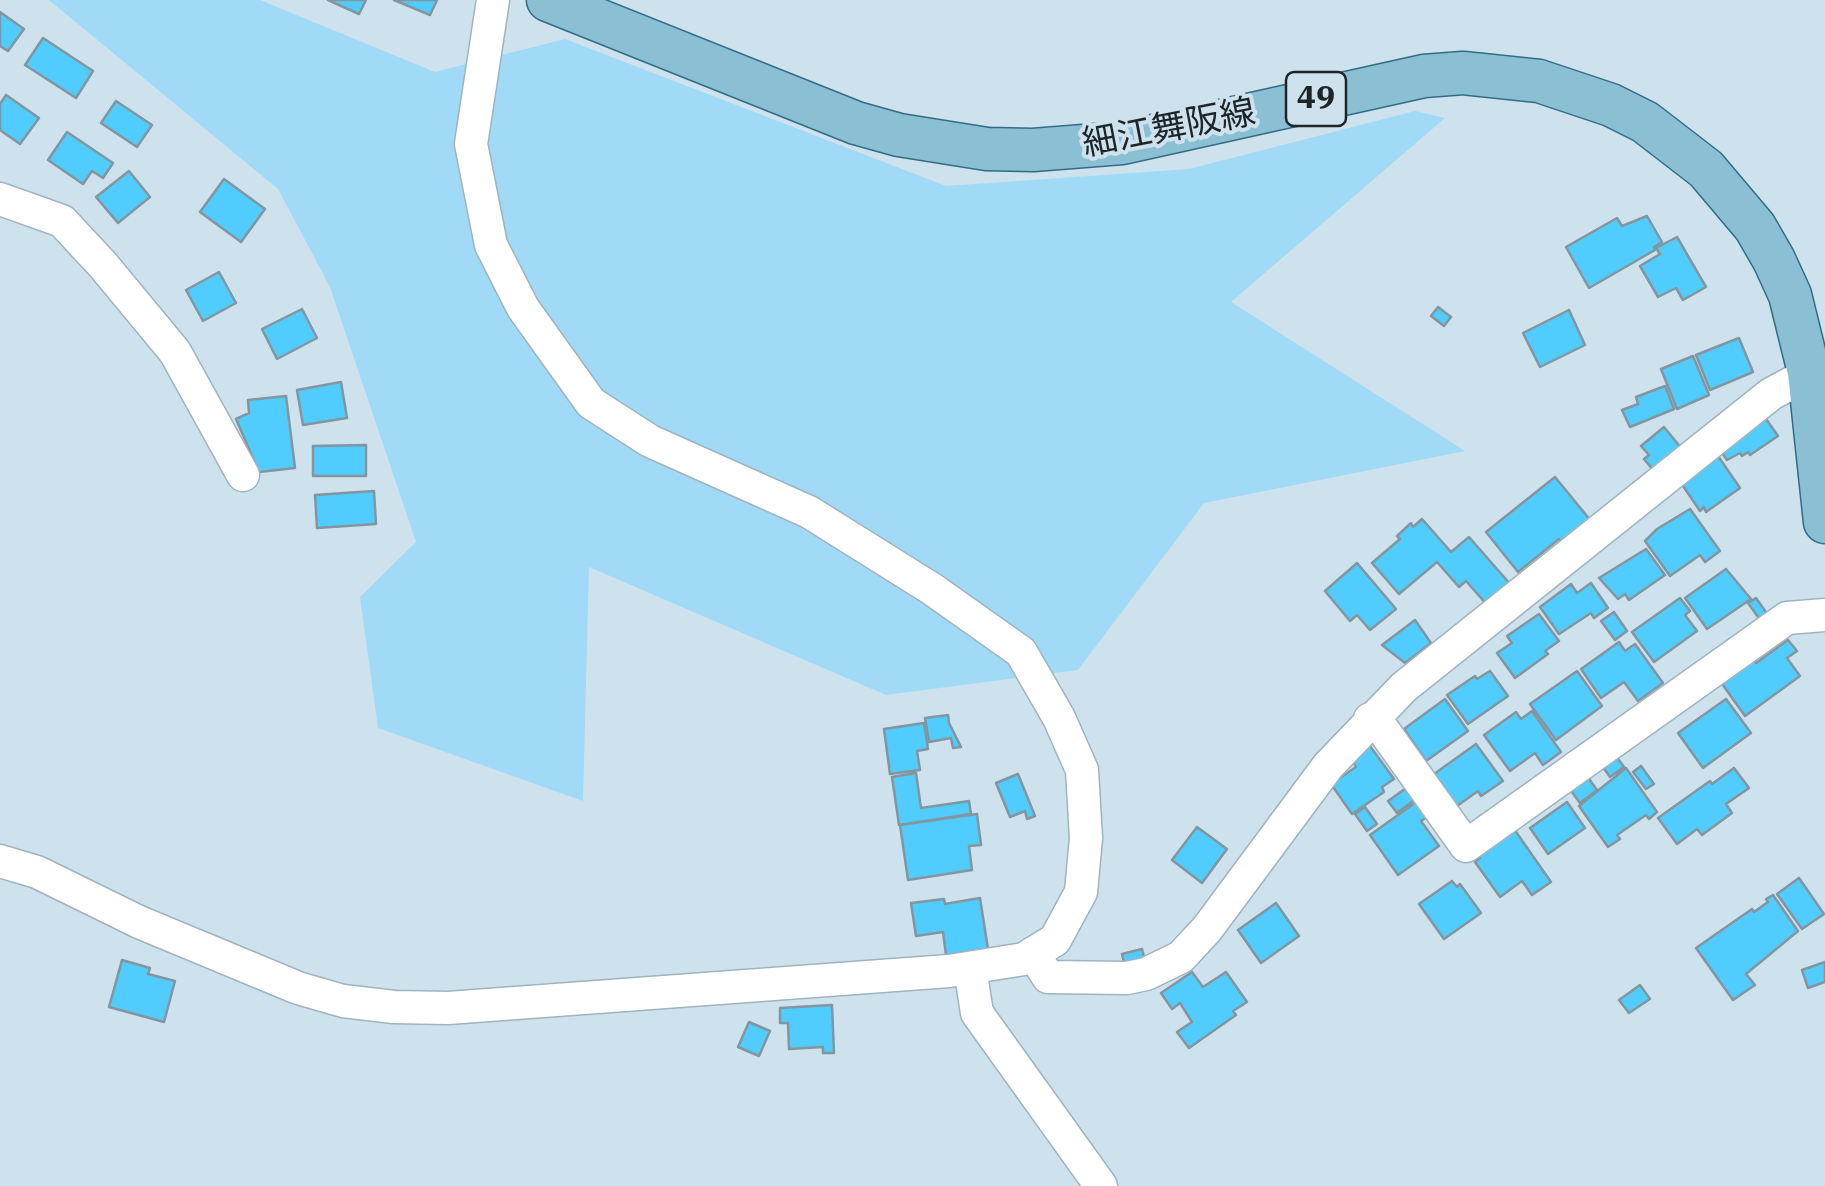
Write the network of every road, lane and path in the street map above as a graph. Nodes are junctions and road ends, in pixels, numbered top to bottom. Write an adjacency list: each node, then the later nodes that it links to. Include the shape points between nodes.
1 (493, 0): 10 (street, via 471,144 491,245 523,308 591,404 650,441 810,512 932,588 1021,652 1060,718 1082,770 1081,892 1055,940)
2 (548, 0): 4 (main road, 細江舞阪線 / 49, via 856,123 988,149 1122,143 1424,76 1500,75 1576,91 1677,144 1732,197 1774,260)
3 (0, 199): 5 (street, via 62,221 103,265 175,352)
4 (1817, 369): 6 (main road, 細江舞阪線 / 49); 8 (street, via 1770,394)
5 (243, 475)
6 (1825, 522)
7 (1825, 615): 8 (street, via 1788,618 1466,846)
8 (1370, 718): 10 (street, via 1181,957 1127,978 1048,977)
9 (0, 861): 11 (street, via 298,988 394,1007)
10 (1033, 953): 11 (street)
11 (970, 968): 12 (street, via 978,1013)
12 (1101, 1186)

